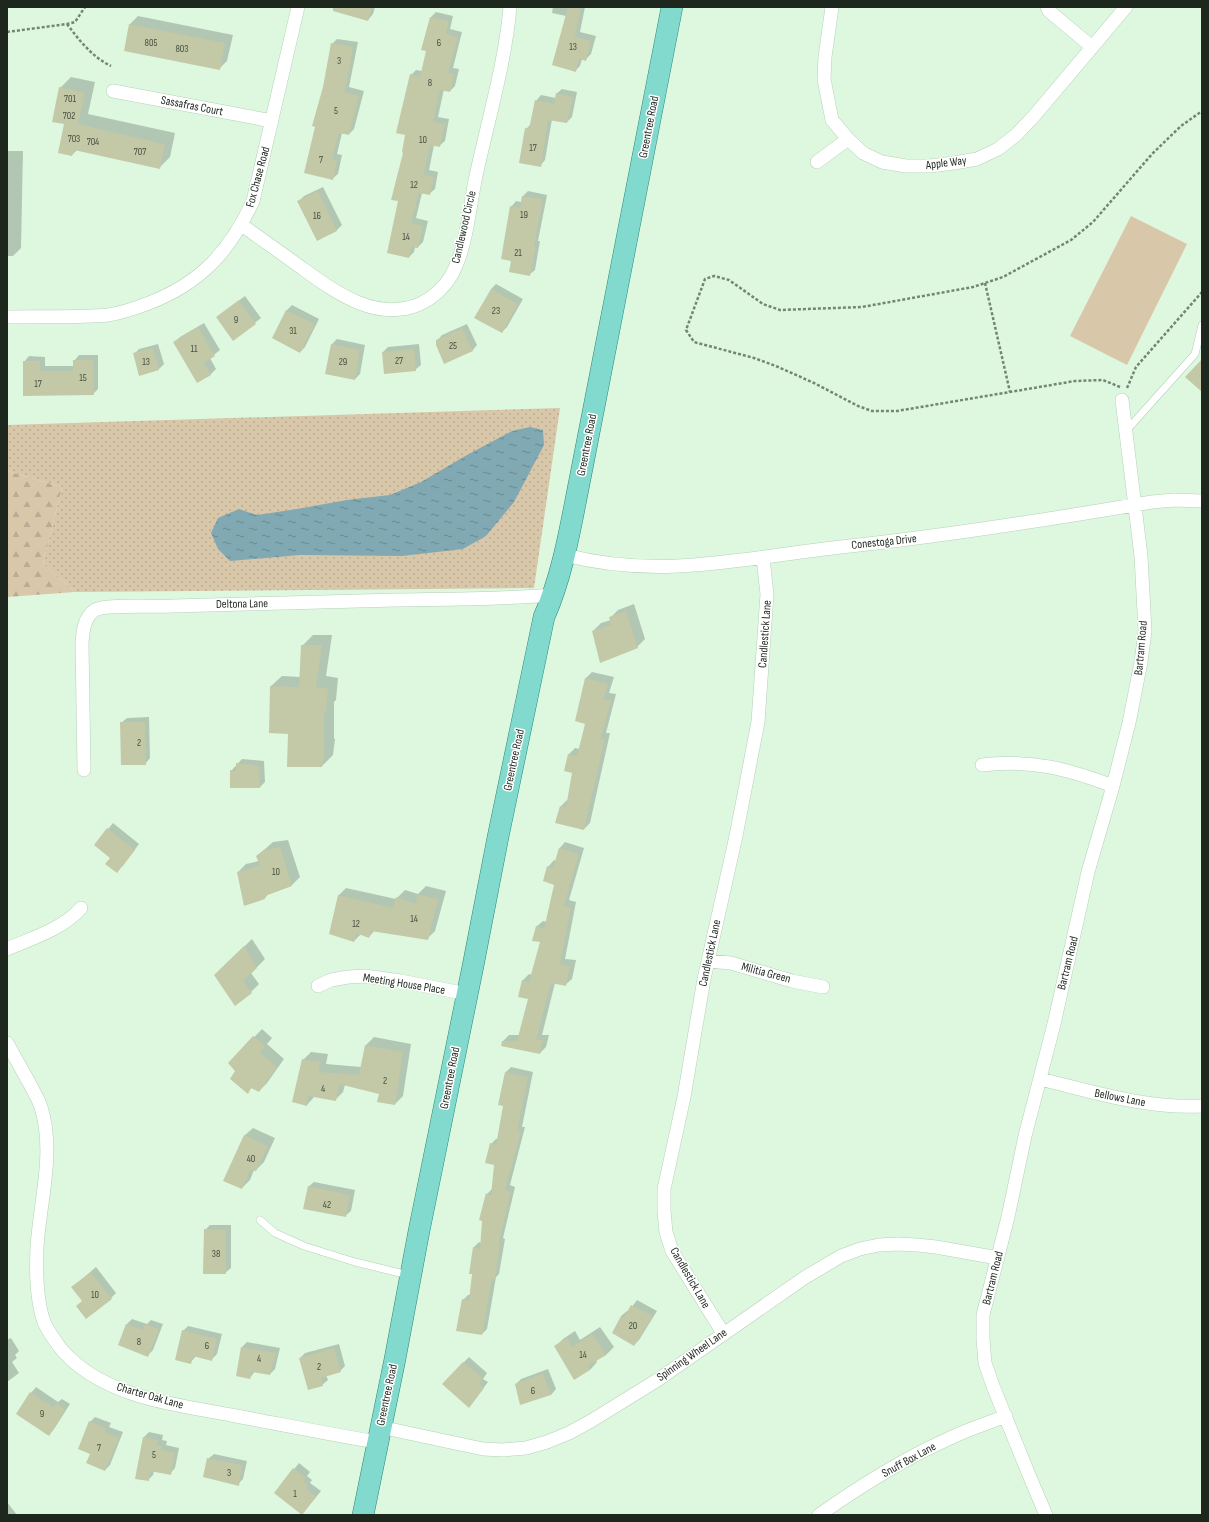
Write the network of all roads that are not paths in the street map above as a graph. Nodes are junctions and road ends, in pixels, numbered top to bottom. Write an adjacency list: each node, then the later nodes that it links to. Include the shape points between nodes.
1 (298, 7): 9 (street, Fox Chase Road)
2 (510, 7): 12 (street, Candlewood Circle, via 503,52 458,261 451,277 429,300 400,310 368,306 320,281)
3 (672, 7): 19 (main road, Greentree Road)
4 (832, 7): 10 (street, Apple Way, via 824,79 832,120)
5 (1047, 7): 7 (street)
6 (1122, 8): 7 (street, Apple Way)
7 (1092, 47): 10 (street, Apple Way, via 1016,135 998,149 977,159 930,166 906,166 882,162 863,153)
8 (113, 91): 9 (street, Sassafras Court)
9 (272, 122): 12 (street, Fox Chase Road, via 253,201)
10 (848, 139): 11 (street)
11 (817, 162)
12 (242, 225): 13 (street, Fox Chase Road, via 217,259 200,275 179,289 139,307 103,315)
13 (7, 317)
14 (1202, 325): 16 (lane, via 1195,354)
15 (1122, 400): 16 (street, Bartram Road)
16 (1125, 432): 18 (street, Bartram Road)
17 (1202, 501): 18 (street, Conestoga Drive, via 1174,500)
18 (1134, 505): 20 (street, Conestoga Drive, via 935,537); 24 (street, Bartram Road, via 1141,556 1144,632 1136,692)
19 (564, 555): 20 (street, Conestoga Drive, via 621,565 662,567); 21 (main road, Greentree Road)
20 (763, 558): 27 (street, Candlestick Lane, via 767,594 758,722)
21 (554, 595): 23 (street, Deltona Lane, via 499,599 107,606 95,610 86,618 82,643); 30 (main road, Greentree Road, via 544,617)
22 (982, 765): 24 (street, via 1010,763 1046,766 1077,773)
23 (84, 770)
24 (1113, 786): 32 (street, Bartram Road, via 1088,872)
25 (81, 908): 26 (street, via 65,922)
26 (7, 949)
27 (708, 961): 29 (street, Militia Green, via 731,963 792,981); 37 (street, Candlestick Lane, via 684,1097 664,1189 664,1211 666,1232 672,1251)
28 (318, 986): 30 (street, Meeting House Place, via 331,980 365,976)
29 (823, 987)
30 (467, 994): 36 (main road, Greentree Road)
31 (7, 1043): 39 (street, Charter Oak Lane, via 40,1105 46,1123 48,1143 37,1246 37,1288 45,1324 56,1343 70,1359 87,1373 107,1384 147,1398 190,1407)
32 (1040, 1079): 33 (street, Bellows Lane, via 1129,1101 1171,1107); 35 (street, Bartram Road)
33 (1202, 1106)
34 (260, 1220): 36 (lane, via 275,1233 304,1246 355,1262)
35 (998, 1258): 37 (street, Spinning Wheel Lane, via 917,1245 879,1245 860,1249 841,1256 804,1278); 38 (street, Bartram Road, via 983,1315 983,1339 985,1362)
36 (411, 1275): 39 (main road, Greentree Road)
37 (723, 1333): 39 (street, Spinning Wheel Lane, via 659,1379 591,1421 547,1442 526,1448 504,1450)
38 (1006, 1416): 41 (street, Snuff Box Lane, via 928,1448 867,1483); 42 (street, Bartram Road)
39 (379, 1435): 40 (main road, Greentree Road)
40 (362, 1515)
41 (819, 1515)
42 (1046, 1515)

